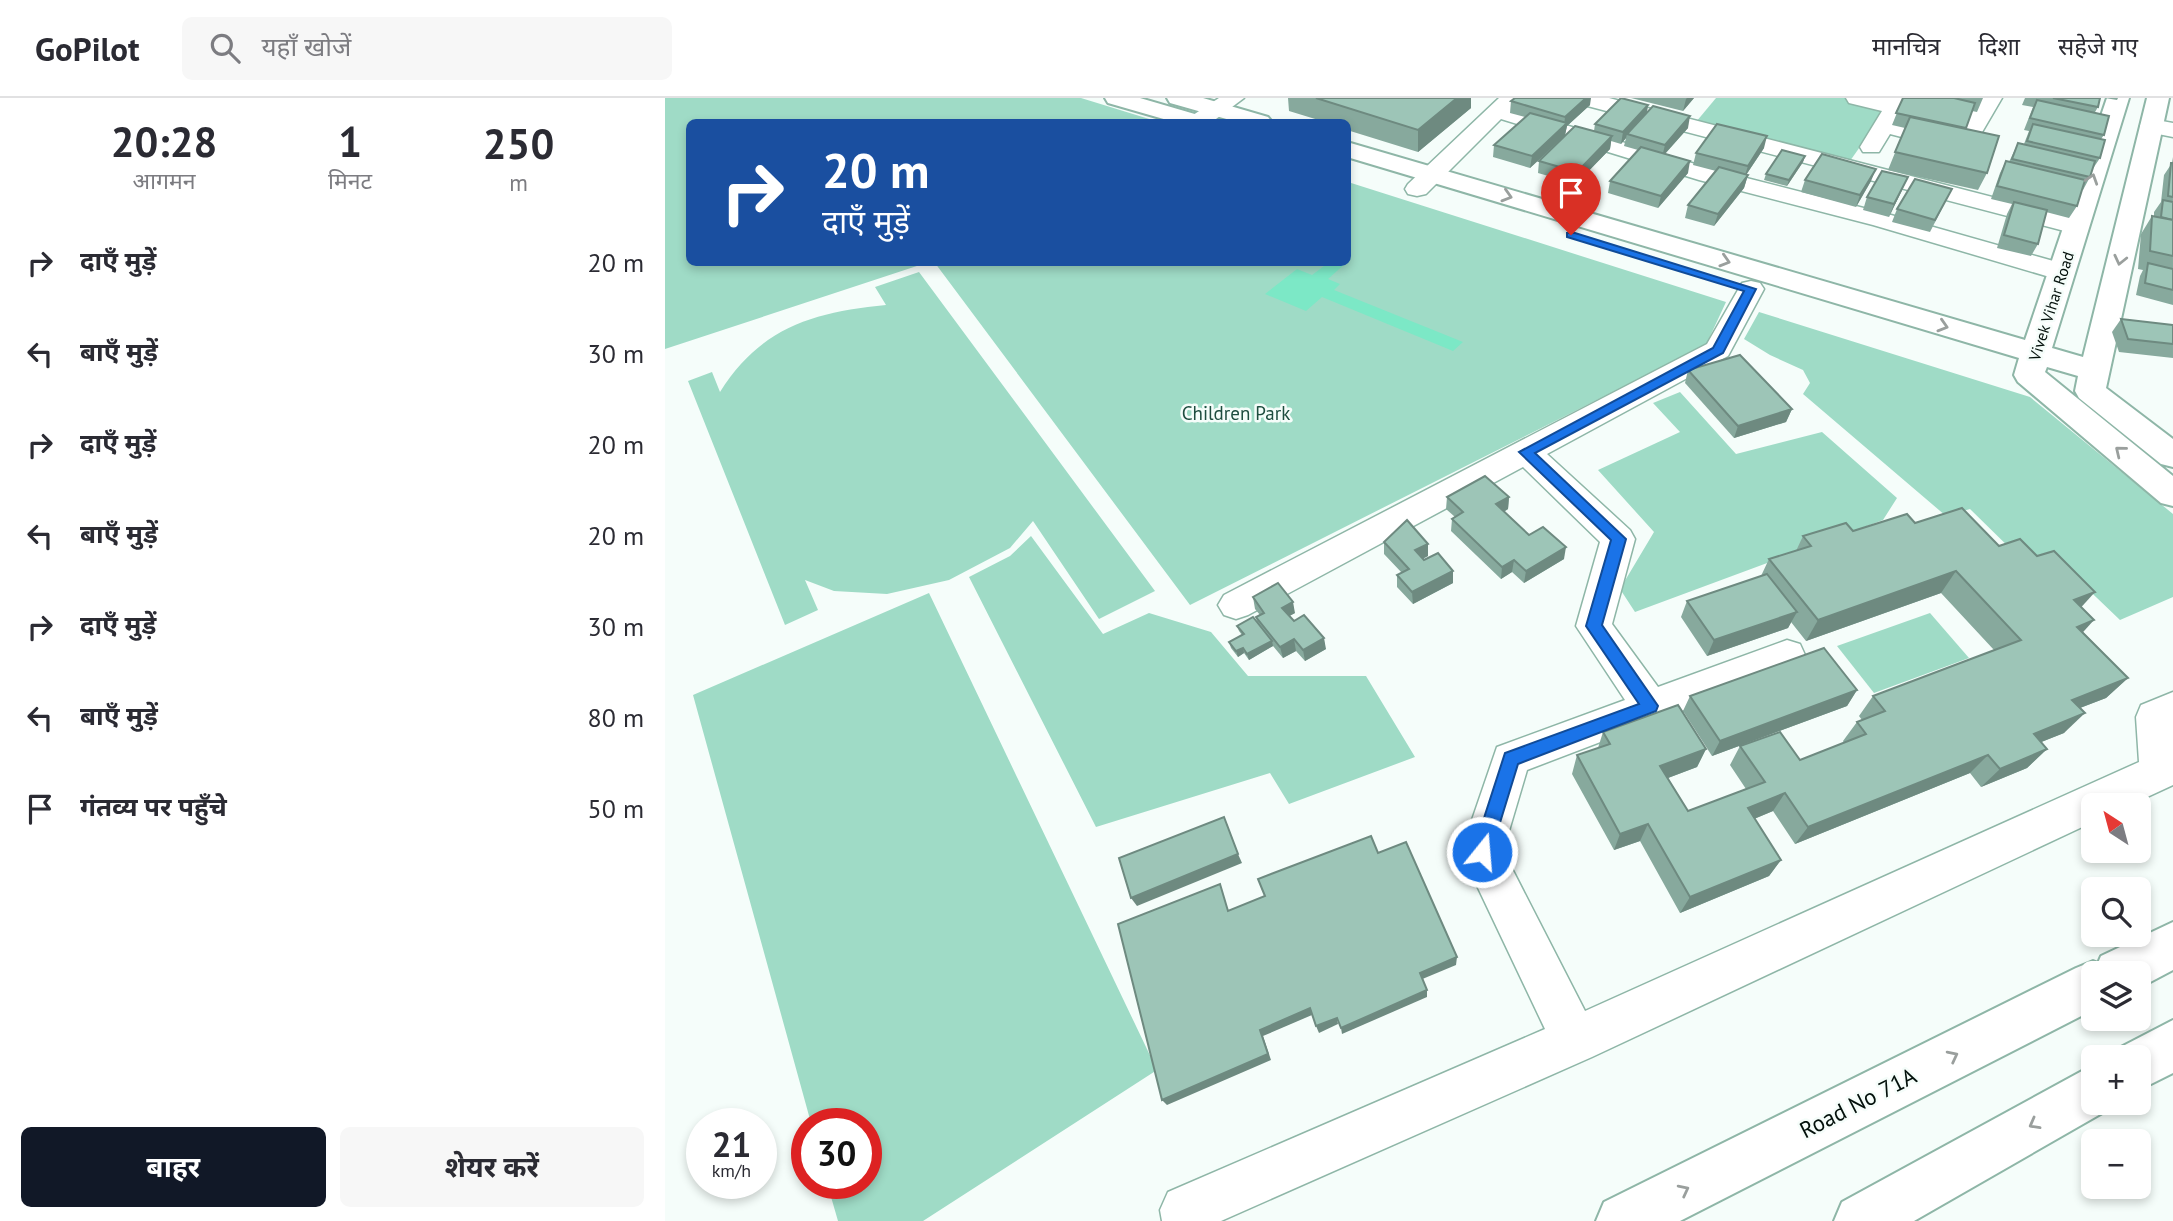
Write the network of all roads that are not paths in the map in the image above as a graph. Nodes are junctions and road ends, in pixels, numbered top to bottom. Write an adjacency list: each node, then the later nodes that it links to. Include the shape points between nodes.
1 (1116, 98): 10 (street)
2 (1178, 98): 10 (street)
3 (1857, 98): 9 (street)
4 (1991, 98): 9 (street, via 1963,146)
5 (2117, 98): 19 (street, Vivek Vihar Road, one-way to 5)
6 (2158, 98): 12 (street)
7 (1590, 99): 13 (street); 16 (street, via 1691,115)
8 (1504, 105): 13 (street); 17 (street)
9 (1893, 110): 16 (street)
10 (1211, 113): 11 (street)
11 (1244, 119)
12 (2162, 128): 24 (street, one-way to 24)
13 (1567, 133): 20 (street)
14 (1351, 151): 17 (street)
15 (1351, 169): 17 (street)
16 (1857, 169): 18 (street)
17 (1425, 181): 22 (street); 23 (street, one-way to 23)
18 (1993, 204): 19 (street); 20 (street)
19 (2076, 226): 21 (street, Vivek Vihar Road)
20 (1975, 247): 21 (street)
21 (2062, 272): 23 (street, Vivek Vihar Road)
22 (1751, 289): 23 (street); 25 (street, via 1718,350)
23 (2032, 363): 24 (street); 27 (street, Vivek Vihar Road, one-way to 23, via 2034,382)
24 (2092, 381): 26 (street)
25 (1526, 452): 28 (street); 30 (street, via 1618,539 1594,626)
26 (2173, 456)
27 (2173, 494)
28 (1236, 605)
29 (1787, 655): 30 (street)
30 (1650, 706): 35 (street, via 1511,759 1482,852)
31 (2173, 708): 35 (street, via 2155,717 2160,772)
32 (2173, 945): 33 (street)
33 (2142, 961)
34 (2081, 991): 40 (street, Road No 71A, one-way to 34)
35 (1575, 1041): 39 (street, via 1186,1210)
36 (2173, 1045): 37 (street)
37 (2151, 1058)
38 (2081, 1097): 41 (street, one-way to 41)
39 (1188, 1221)
40 (1623, 1221)
41 (1861, 1221)

